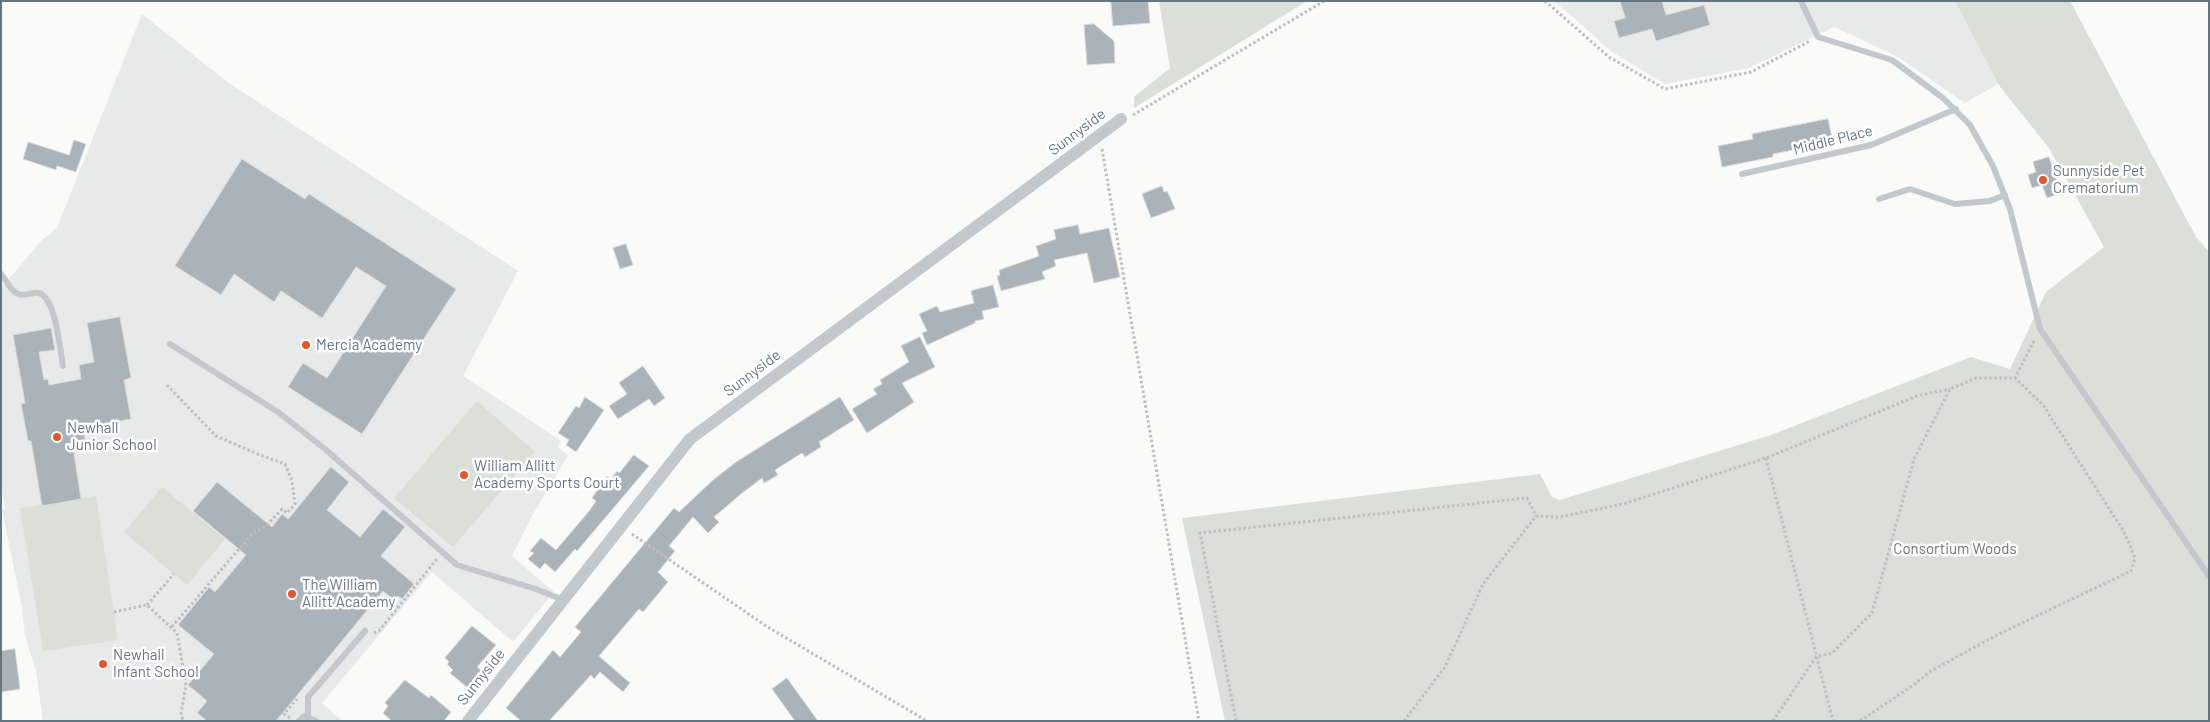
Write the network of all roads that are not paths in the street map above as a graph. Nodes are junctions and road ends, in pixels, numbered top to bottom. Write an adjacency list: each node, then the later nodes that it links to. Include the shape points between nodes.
1 (1801, 1): 2 (lane, via 1818,37 1892,60)
2 (1956, 109): 4 (lane, Middle Place, via 1872,145); 5 (lane, via 1970,125)
3 (1123, 120): 11 (street, Sunnyside, via 690,439)
4 (1742, 174)
5 (2005, 195): 6 (lane, via 1955,204 1910,189); 10 (lane, via 2040,330)
6 (1879, 199)
7 (1, 274): 9 (lane, via 20,295 38,293 47,298 55,321)
8 (170, 344): 11 (lane, via 284,417 457,565)
9 (62, 366)
10 (2209, 576)
11 (563, 600): 16 (street, Sunnyside)
12 (365, 631): 13 (lane, via 308,697)
13 (308, 716): 14 (lane); 15 (lane)
14 (299, 721)
15 (316, 721)
16 (468, 721)

